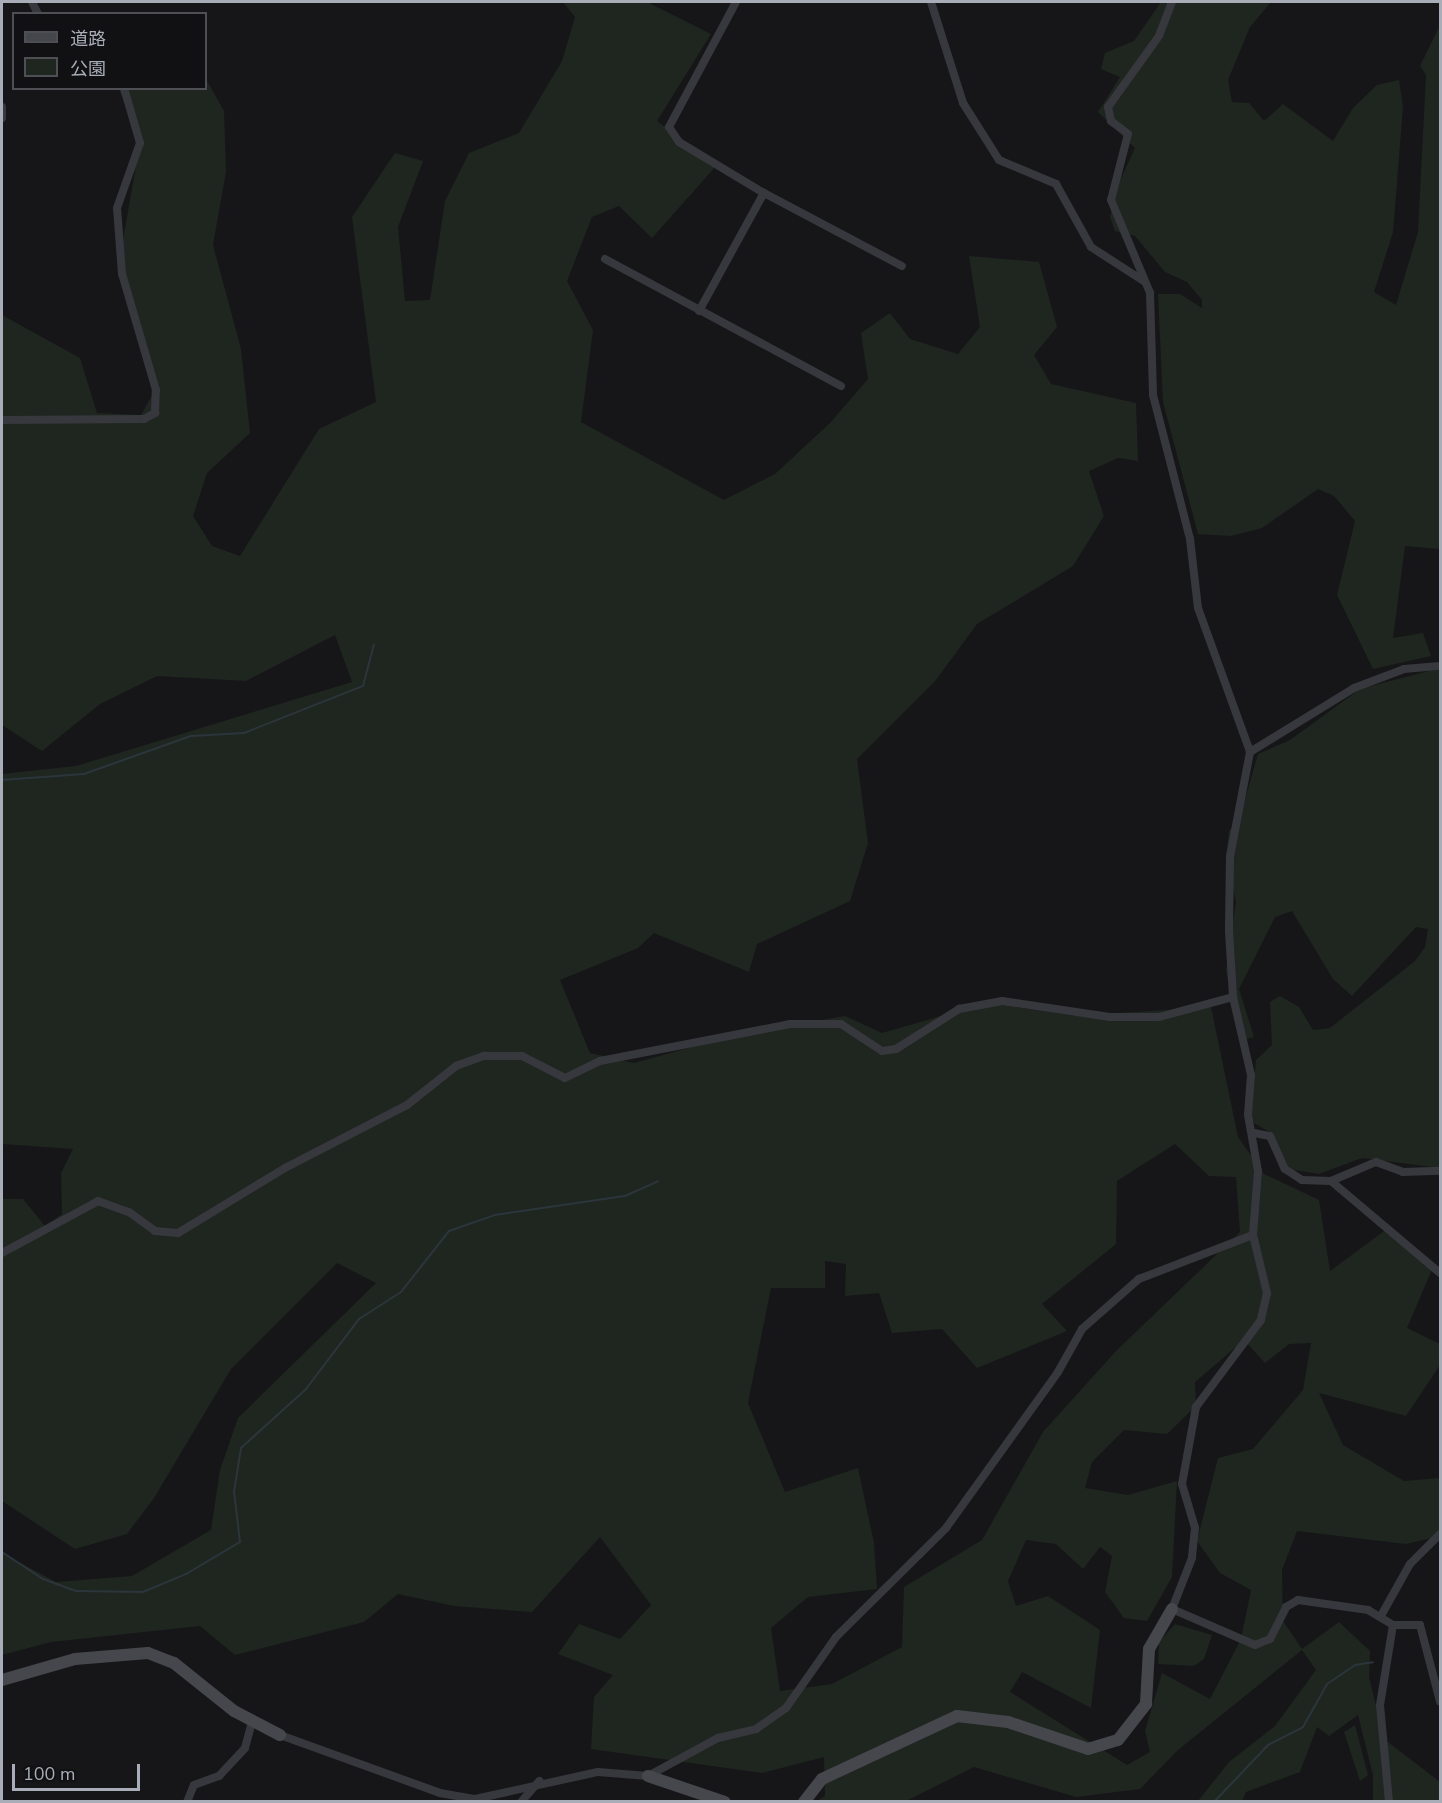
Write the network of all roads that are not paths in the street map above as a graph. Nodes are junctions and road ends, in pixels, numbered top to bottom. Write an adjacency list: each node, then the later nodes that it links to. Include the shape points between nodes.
1 (736, 2): 7 (street, via 669,127 680,142)
2 (931, 2): 10 (street, via 963,103 999,160 1056,184 1091,247)
3 (1172, 2): 10 (street, via 1159,36 1108,107 1111,121 1128,134 1111,200)
4 (125, 90): 13 (street, via 140,143 117,208 122,274 156,390 155,413 144,419)
5 (2, 107): 6 (street)
6 (2, 118)
7 (764, 193): 9 (street); 11 (street)
8 (605, 259): 11 (street)
9 (902, 266)
10 (1145, 282): 15 (street, via 1151,301 1154,395 1190,539 1198,608)
11 (699, 311): 12 (street)
12 (841, 386)
13 (2, 420)
14 (1440, 666): 15 (street, via 1404,669 1354,688)
15 (1250, 752): 16 (street, via 1230,857)
16 (1233, 997): 17 (street, via 1251,1075 1248,1115); 21 (street, via 1160,1017 1110,1017 1002,1001 959,1010 896,1049 882,1050 841,1024 790,1024 600,1061 566,1078 522,1056 484,1056 456,1066 407,1105 285,1168 178,1233 155,1231 129,1212 98,1202)
17 (1254, 1133): 19 (street, via 1270,1136 1290,1174); 20 (street)
18 (1440, 1171): 19 (street, via 1403,1172 1376,1162)
19 (1331, 1181): 22 (street)
20 (1253, 1235): 24 (street, via 1267,1280 1266,1308 1196,1407 1182,1484 1195,1528 1192,1558); 31 (street, via 1151,1273 1120,1294 1074,1337 1058,1372 946,1528 836,1637 781,1713 756,1730 687,1752)
21 (2, 1252)
22 (1440, 1273)
23 (1440, 1534): 25 (street, via 1410,1564)
24 (1172, 1609): 25 (street, via 1255,1645 1270,1639 1287,1607 1299,1600); 36 (street, via 1149,1649 1146,1704 1118,1740 1088,1749 1008,1722 957,1716 822,1779)
25 (1382, 1614): 26 (street)
26 (1393, 1625): 28 (street, via 1420,1624); 37 (street, via 1380,1705)
27 (2, 1680): 29 (street, via 75,1659 148,1653 174,1663)
28 (1440, 1701)
29 (252, 1722): 30 (street); 33 (street, via 245,1748 219,1776 194,1785)
30 (280, 1735): 32 (street, via 463,1799)
31 (648, 1776): 32 (street, via 624,1770); 35 (street)
32 (540, 1781): 34 (street)
33 (187, 1802)
34 (521, 1802)
35 (725, 1802)
36 (804, 1802)
37 (1389, 1802)

